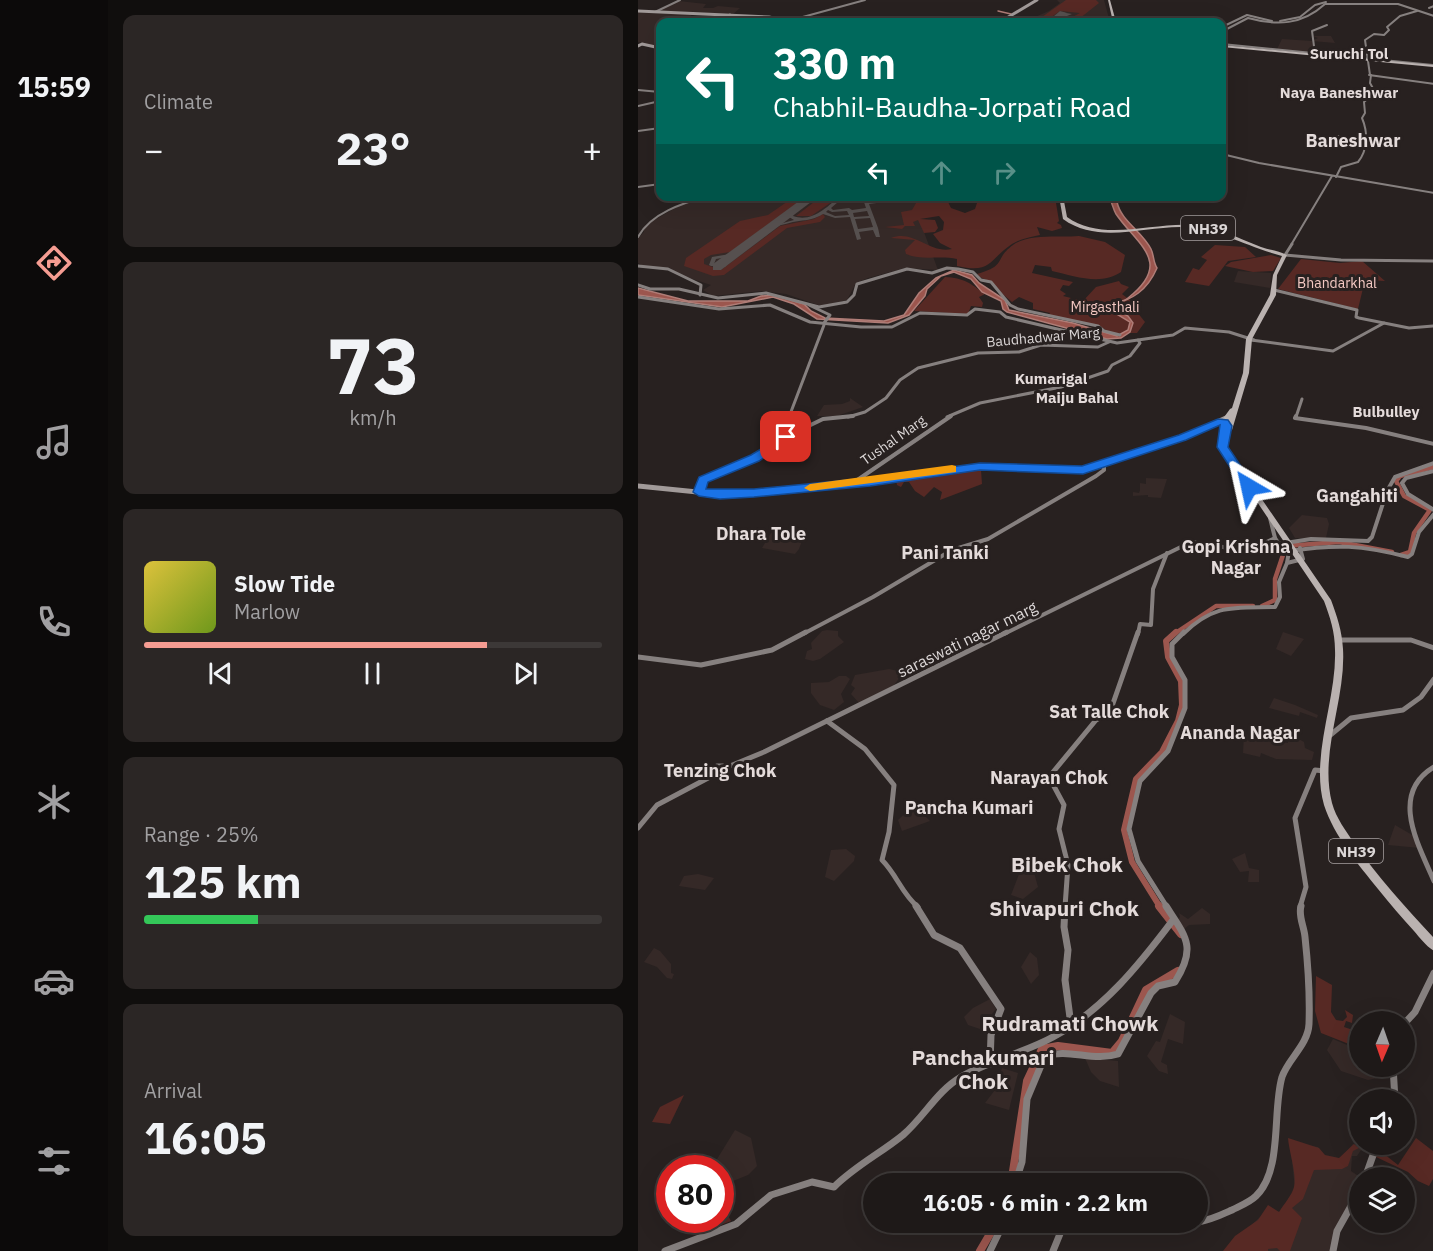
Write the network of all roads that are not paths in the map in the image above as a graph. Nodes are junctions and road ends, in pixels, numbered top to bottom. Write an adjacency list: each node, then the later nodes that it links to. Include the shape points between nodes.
1 (680, 0): 11 (main road)
2 (865, 0): 14 (main road, via 799,18)
3 (1037, 0): 17 (main road)
4 (1107, 0): 18 (highway)
5 (1350, 0): 19 (main road, via 1320,2 1300,17 1279,22 1252,15)
6 (1383, 1): 9 (main road); 21 (main road, via 1323,5 1312,16 1291,23 1265,23 1248,18)
7 (1433, 6): 8 (main road)
8 (1429, 8)
9 (1419, 10): 13 (main road); 32 (main road, via 1391,21 1384,35 1374,34 1365,40)
10 (638, 11): 11 (main road)
11 (654, 12): 12 (main road)
12 (730, 15): 14 (main road); 15 (main road)
13 (1433, 16)
14 (769, 17): 16 (main road)
15 (727, 18)
16 (774, 18)
17 (1007, 18)
18 (1112, 18)
19 (1226, 25)
20 (1328, 26): 30 (main road, via 1312,31)
21 (1226, 32)
22 (639, 44): 27 (main road)
23 (1226, 45): 28 (highway)
24 (1226, 45): 28 (highway)
25 (1226, 45): 28 (main road)
26 (1226, 45): 29 (main road)
27 (656, 47)
28 (1296, 53): 29 (highway); 31 (main road)
29 (1303, 53): 30 (highway)
30 (1313, 54): 31 (highway)
31 (1339, 57): 32 (highway)
32 (1368, 59): 33 (highway); 34 (main road)
33 (1433, 65)
34 (1371, 76): 35 (main road); 45 (main road, via 1375,92 1364,102 1365,113 1361,118 1365,123 1363,154 1356,163 1341,167)
35 (1433, 84)
36 (638, 90): 37 (main road)
37 (656, 92)
38 (656, 102): 39 (main road)
39 (638, 106)
40 (656, 129): 41 (main road)
41 (638, 131)
42 (1334, 136): 43 (main road)
43 (1339, 136)
44 (1226, 154): 45 (main road)
45 (1334, 177): 48 (main road); 52 (main road)
46 (656, 185): 47 (main road)
47 (638, 187)
48 (1433, 193)
49 (689, 201): 51 (main road, via 643,227)
50 (1062, 201): 52 (highway, NH39, via 1063,214 1071,224 1091,230 1207,228)
51 (638, 237)
52 (1285, 255): 53 (main road, via 1338,261); 56 (highway, NH39, via 1275,275)
53 (1433, 261)
54 (638, 266): 57 (main road, via 670,270 701,285)
55 (638, 285): 57 (main road)
56 (1274, 290): 60 (main road, via 1356,310 1357,317); 64 (highway, NH39)
57 (699, 295): 59 (main road, via 723,298 763,292)
58 (638, 297): 61 (main road, via 719,309 770,305 806,321)
59 (804, 302): 61 (main road, via 830,315); 63 (main road, via 819,307 836,305 847,302 858,283 870,278 907,269 932,273 954,268 991,282 1014,308 1098,326)
60 (1384, 323): 62 (main road, via 1412,328); 64 (main road, via 1333,351)
61 (824, 324): 66 (main road, via 888,327 916,314 969,315 975,309); 69 (main road, via 784,431)
62 (1433, 326)
63 (1120, 335)
64 (1251, 339): 65 (main road, via 1187,328 1173,335); 68 (highway, NH39, via 1246,373)
65 (1138, 340): 66 (main road); 76 (main road, Tushal Marg, via 1140,343 1130,356 1108,370 1061,387 980,403 937,422)
66 (1109, 342): 69 (main road, Baudhadwar Marg, via 1098,346 1041,345 1019,352 976,354 916,369 900,380 886,398 861,414 823,419)
67 (1302, 399): 70 (main road, via 1295,418 1366,428)
68 (1227, 421): 72 (main road); 80 (highway, NH39, via 1222,442 1225,452)
69 (792, 434): 78 (main road, Baudhadwar Marg, via 755,458 703,480)
70 (1433, 444)
71 (1433, 463): 82 (main road, via 1404,472 1393,481 1367,541)
72 (1104, 464): 73 (main road); 75 (main road, via 1104,470)
73 (1088, 469): 75 (main road); 76 (main road, via 980,466)
74 (1433, 471): 79 (main road, via 1409,477 1402,483 1408,494)
75 (1096, 476): 88 (main road, via 988,539 952,550 799,637 761,654 701,665)
76 (853, 483): 78 (main road, via 735,494)
77 (638, 486): 78 (main road)
78 (699, 492)
79 (1433, 512): 82 (main road, via 1408,557 1368,546)
80 (1270, 518): 81 (main road); 84 (highway, NH39)
81 (1275, 538): 82 (main road, via 1279,544 1296,540); 83 (main road, via 1248,551 1191,542)
82 (1327, 542): 84 (main road)
83 (1167, 553): 90 (main road); 102 (main road, via 1153,589 1151,625 1140,624 1110,712 1096,720 1049,777 1064,805 1059,822 1068,865 1064,927)
84 (1299, 555): 85 (main road); 85 (main road, via 1289,550); 86 (highway, NH39, via 1333,611)
85 (1287, 563): 98 (main road, via 1275,607 1216,610 1186,629 1171,647 1185,680 1185,708 1168,751 1140,781 1129,829 1138,861)
86 (1340, 640): 87 (main road, via 1411,640); 91 (highway, NH39)
87 (1433, 648)
88 (638, 657)
89 (1433, 680): 91 (main road, via 1421,698 1403,710 1351,718)
90 (827, 721): 92 (main road); 103 (main road, via 850,734 880,762 894,785 890,840 882,860 906,898 919,908 934,935 960,948 1001,1010 991,1035)
91 (1328, 737): 94 (highway, NH39)
92 (724, 767): 95 (main road); 95 (main road, via 717,766)
93 (1433, 767): 97 (main road, via 1413,783 1409,801 1411,819)
94 (1325, 771): 99 (highway, NH39, via 1328,804 1338,826); 106 (main road, via 1315,770 1295,818 1306,887 1299,914 1305,934 1309,1027 1297,1056 1283,1074 1276,1107 1276,1149 1264,1185 1256,1196)
95 (714, 773): 96 (main road, via 657,805)
96 (638, 828)
97 (1433, 881)
98 (1171, 922): 102 (main road, via 1124,980); 104 (main road, via 1186,934 1187,963 1175,982 1156,987 1151,993 1118,1054 1107,1059 1055,1053 1044,1057 1026,1099)
99 (1433, 946)
100 (1433, 973): 101 (main road)
101 (1415, 1012)
102 (1071, 1026): 103 (main road, via 1025,1051)
103 (990, 1064): 109 (main road, via 950,1085 904,1134 834,1187 812,1182 772,1195 737,1224)
104 (1018, 1173)
105 (1349, 1210): 112 (main road, via 1337,1231)
106 (1208, 1221)
107 (999, 1233): 110 (main road)
108 (1060, 1233): 111 (main road)
109 (665, 1251)
110 (990, 1251)
111 (1053, 1251)
112 (1333, 1251)

